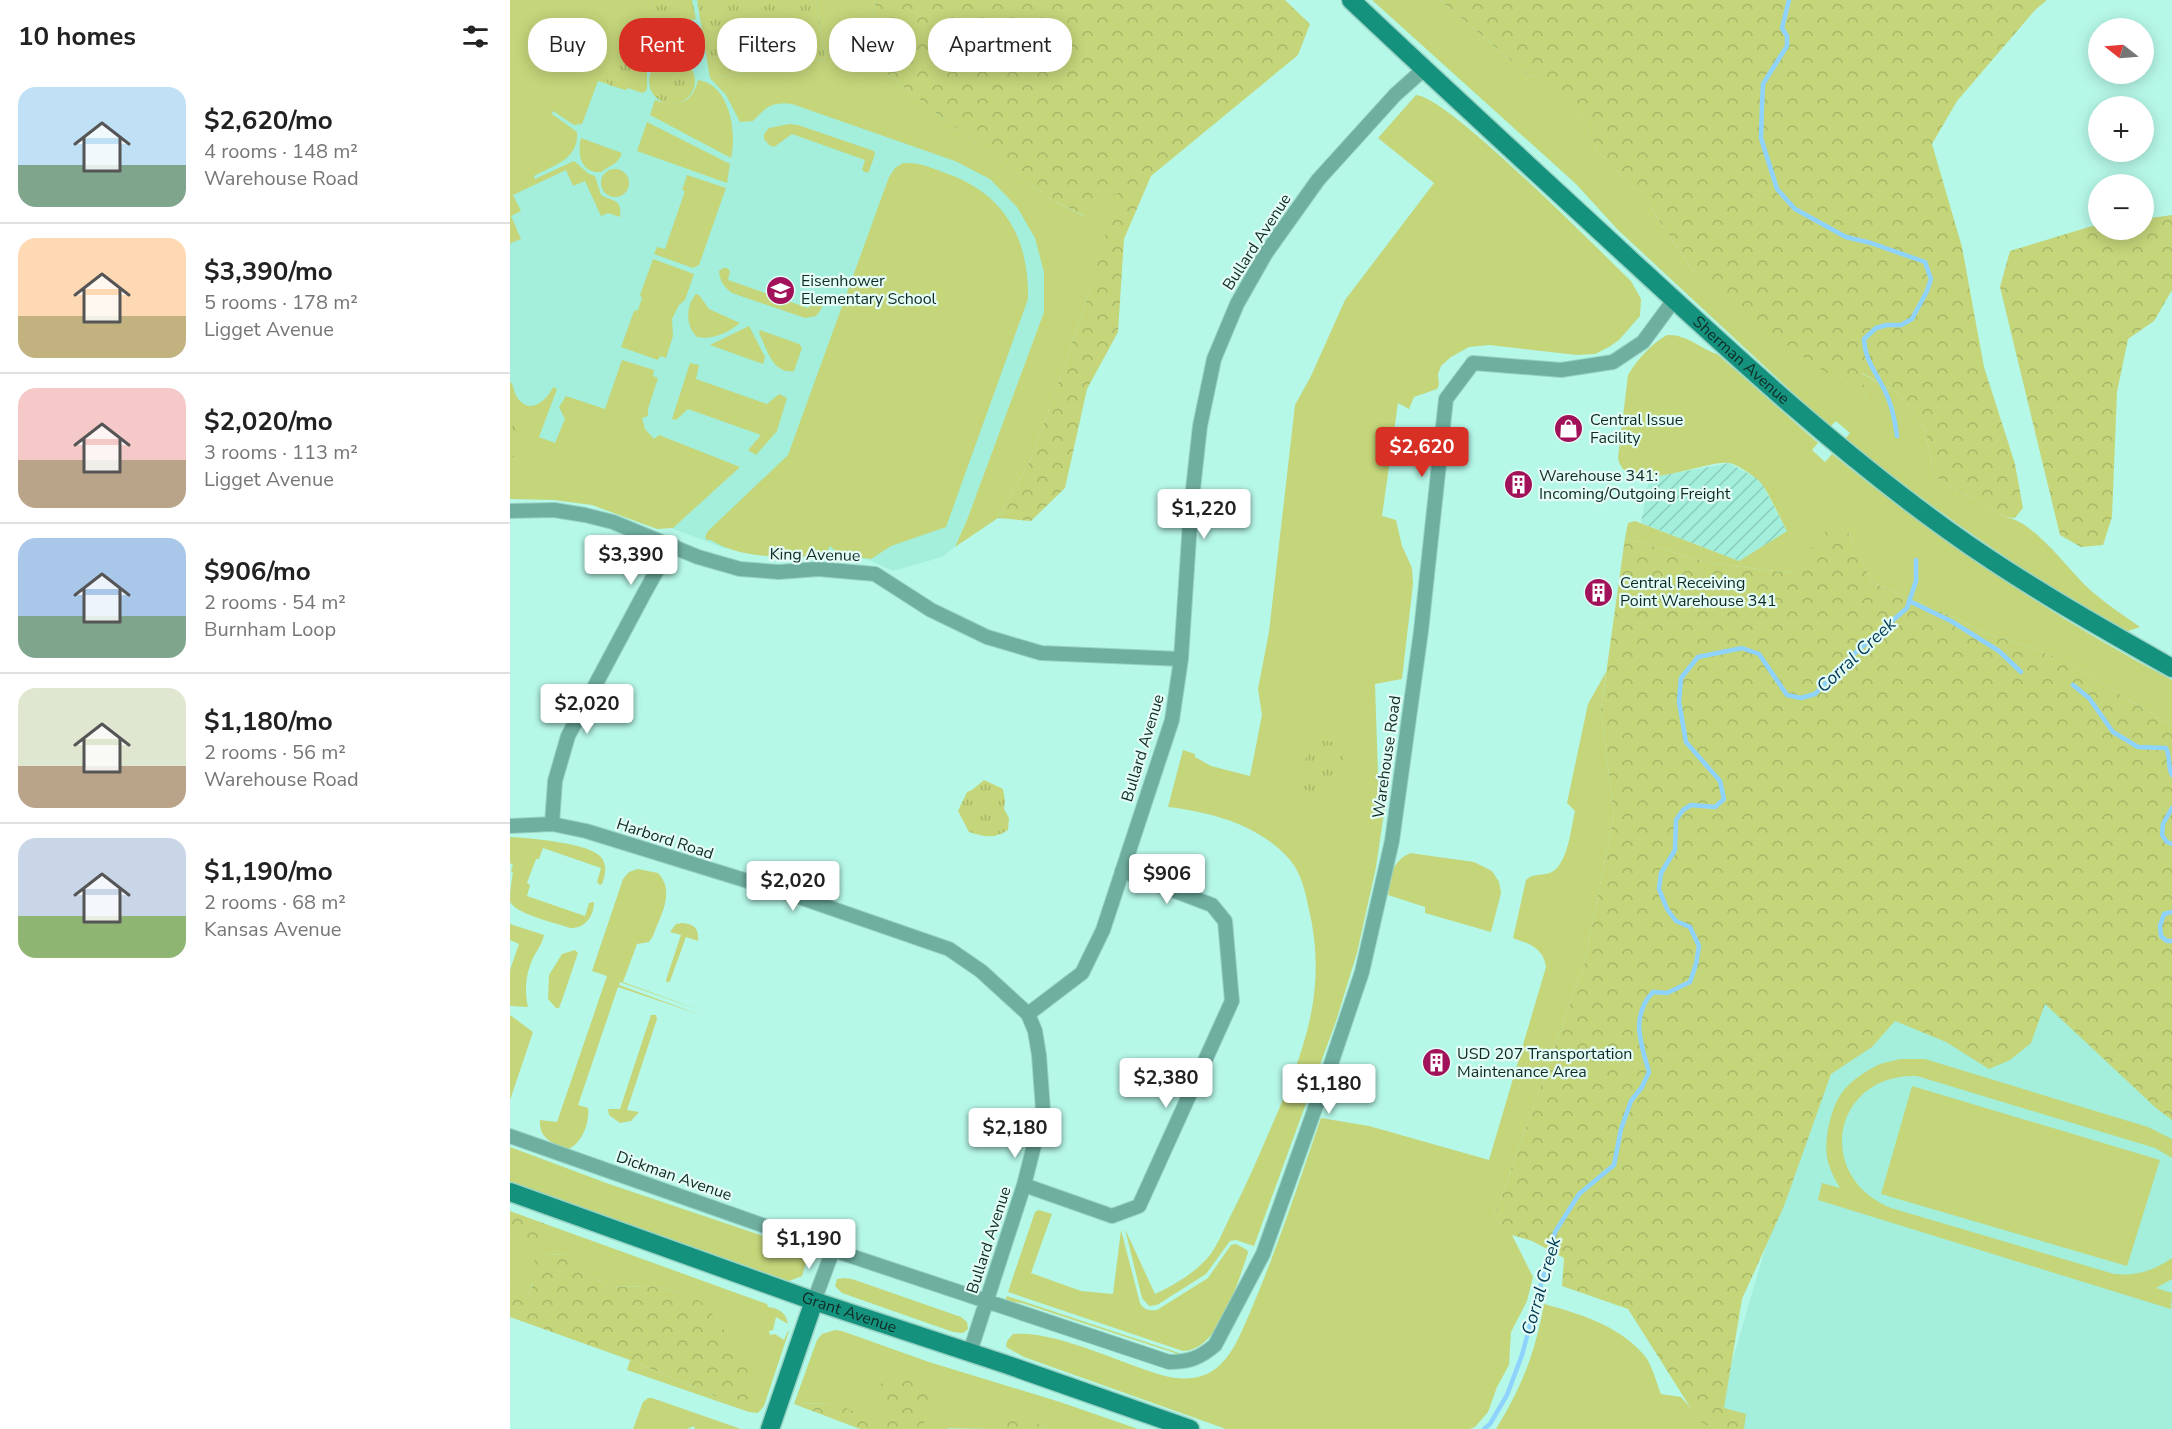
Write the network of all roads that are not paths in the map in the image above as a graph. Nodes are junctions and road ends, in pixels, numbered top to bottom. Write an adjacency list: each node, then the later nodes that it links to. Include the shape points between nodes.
1 (1351, 0): 2 (street, Sherman Avenue)
2 (1424, 69): 3 (street, Sherman Avenue); 6 (street, Bullard Avenue, via 1395,95 1312,188 1266,253 1237,304 1214,359 1200,426 1191,507)
3 (1674, 300): 7 (street, Sherman Avenue, via 1829,438 1941,525 2091,622); 19 (street, Warehouse Road, via 1643,342 1613,362 1561,370 1473,363 1446,399 1421,631 1392,842 1362,972 1263,1254 1215,1345)
4 (510, 511): 5 (street, King Avenue, via 554,510 585,515)
5 (674, 546): 6 (street, King Avenue, via 740,569 875,574 931,610 987,637 1041,652); 8 (street, via 646,590 568,736 555,781)
6 (1181, 659): 10 (street, Bullard Avenue, via 1172,720)
7 (2172, 668)
8 (552, 824): 9 (street, Harbord Road); 11 (street, Harbord Road, via 625,842 949,949 981,971)
9 (510, 826)
10 (1122, 871): 11 (street, Bullard Avenue, via 1104,930 1082,973); 13 (street, via 1212,905 1225,921 1232,1001 1139,1206 1112,1216)
11 (1028, 1014): 13 (street, Bullard Avenue, via 1039,1055 1043,1110)
12 (510, 1136): 15 (street, Dickman Avenue)
13 (1024, 1185): 16 (street, Bullard Avenue)
14 (510, 1192): 17 (street, Grant Avenue)
15 (833, 1250): 16 (street, Dickman Avenue); 17 (street)
16 (987, 1300): 18 (street, Bullard Avenue); 19 (street, Dickman Avenue, via 1169,1362)
17 (814, 1301): 18 (street, Grant Avenue); 20 (street)
18 (970, 1352): 21 (street, Grant Avenue)
19 (1203, 1356)
20 (770, 1429)
21 (1190, 1429)

